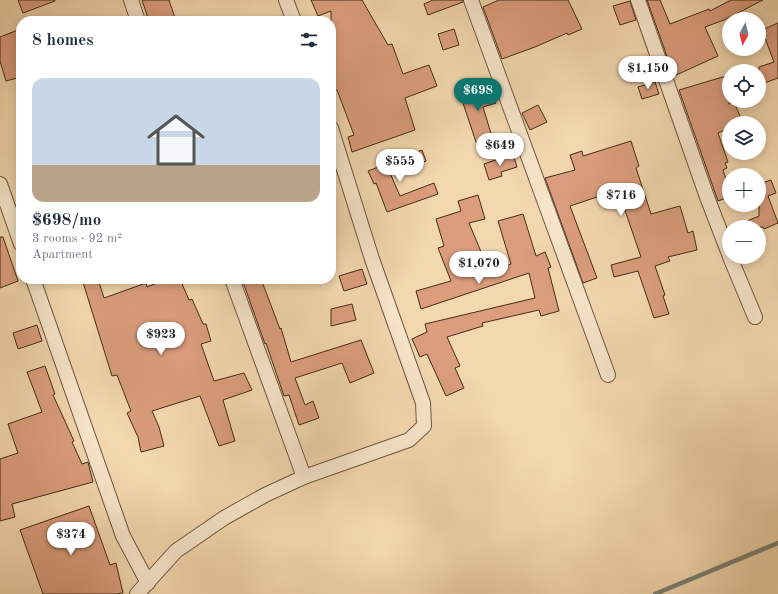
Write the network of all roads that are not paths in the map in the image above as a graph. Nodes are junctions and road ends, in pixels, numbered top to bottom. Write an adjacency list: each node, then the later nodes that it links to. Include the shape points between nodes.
1 (131, 0): 5 (street)
2 (286, 0): 6 (street)
3 (471, 0): 15 (street)
4 (638, 0): 10 (street)
5 (136, 16)
6 (292, 16)
7 (336, 144): 16 (street, via 372,259 423,403 424,426 409,440)
8 (0, 184): 9 (street)
9 (16, 230)
10 (722, 236)
11 (733, 264): 14 (street)
12 (35, 284): 17 (street, via 124,536)
13 (234, 284): 16 (street)
14 (755, 317)
15 (608, 375)
16 (304, 477): 17 (street, via 265,494 224,518 176,551)
17 (148, 583): 18 (street)
18 (137, 594)

